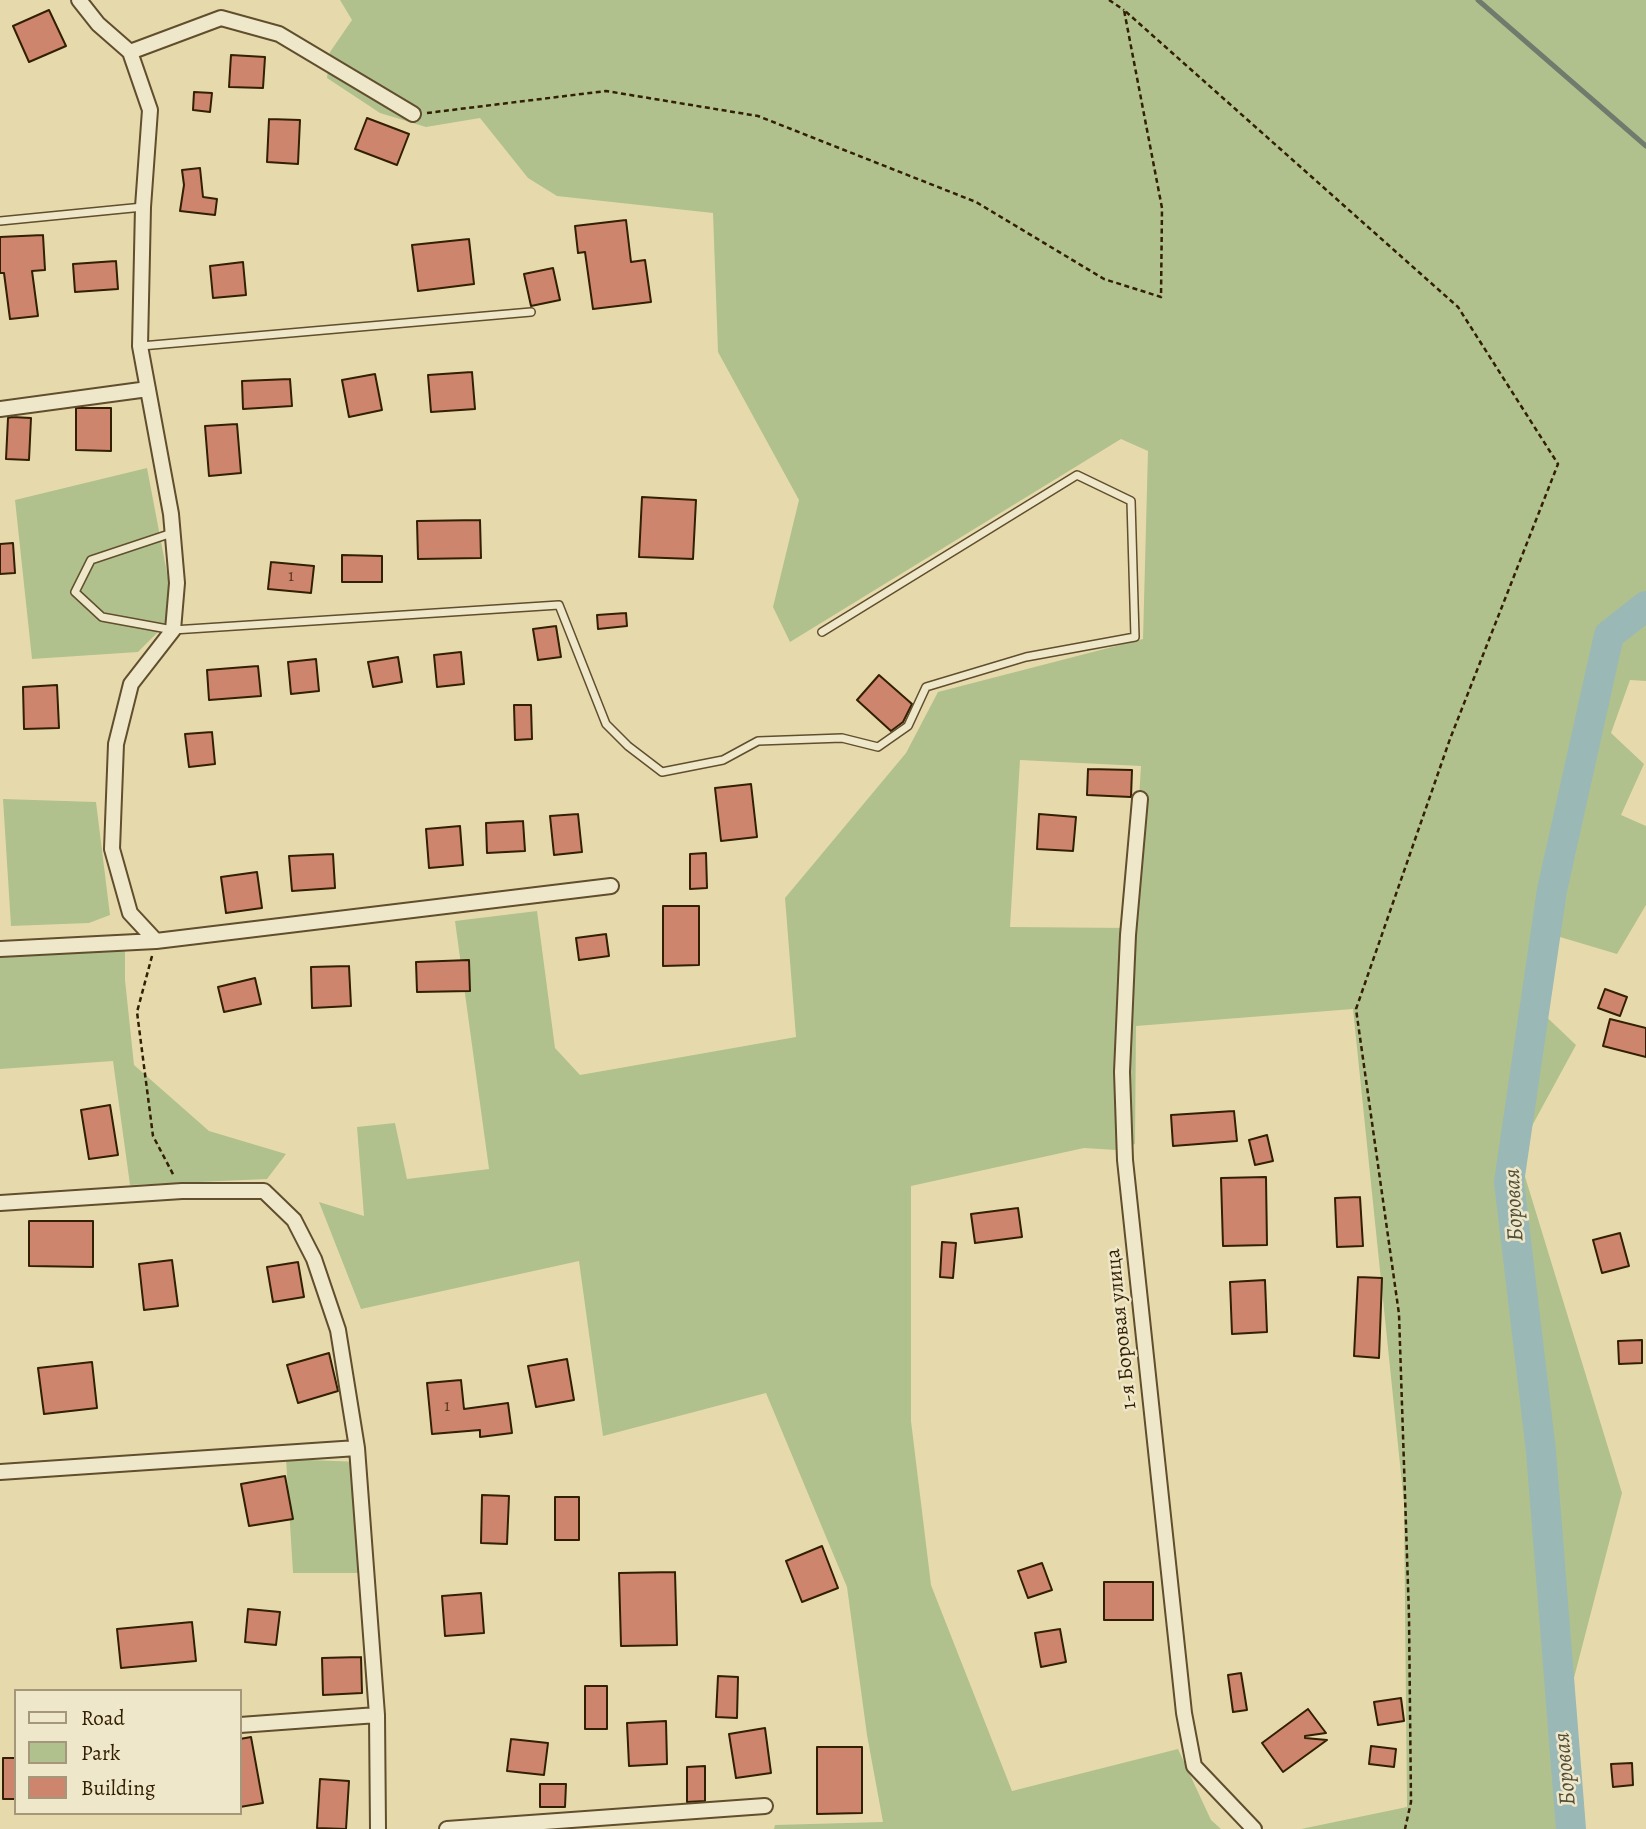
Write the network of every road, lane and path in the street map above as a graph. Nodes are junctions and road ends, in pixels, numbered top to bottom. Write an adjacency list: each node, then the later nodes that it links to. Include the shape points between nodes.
1 (79, 0): 4 (street, via 97,24)
2 (1109, 0): 3 (path)
3 (1124, 10): 5 (path, via 1162,208 1160,297 1104,279 976,202 758,116 606,91); 29 (path, via 1458,307 1558,464 1450,740 1356,1009 1399,1314 1411,1802)
4 (130, 52): 5 (street, via 221,18 279,34); 6 (street, via 150,110)
5 (413, 114)
6 (143, 207): 7 (lane); 9 (street)
7 (0, 222)
8 (531, 312): 9 (lane)
9 (140, 346): 10 (street)
10 (148, 389): 11 (street); 12 (street)
11 (0, 409)
12 (173, 532): 13 (street, via 177,583); 13 (lane, via 91,560 75,592 102,617)
13 (173, 630): 14 (lane, via 559,605 606,724 662,772 723,760 758,741 842,738 878,747 908,726 926,687 1026,657 1135,637 1131,501 1077,475); 17 (street, via 131,684 116,744 112,849 130,913)
14 (822, 632)
15 (1140, 799): 28 (street, 1-я Боровая улица, via 1122,1072 1125,1160 1183,1699 1194,1766)
16 (611, 886): 17 (street)
17 (156, 941): 18 (street); 19 (path, via 137,1012 153,1136)
18 (0, 949)
19 (181, 1191): 20 (street); 21 (street, via 264,1191 294,1220 314,1259 338,1330)
20 (0, 1203)
21 (357, 1448): 22 (street); 23 (street)
22 (0, 1472)
23 (377, 1716): 24 (street); 26 (street)
24 (242, 1725)
25 (765, 1806): 27 (street)
26 (378, 1829)
27 (447, 1829)
28 (1254, 1829)
29 (1405, 1829)

